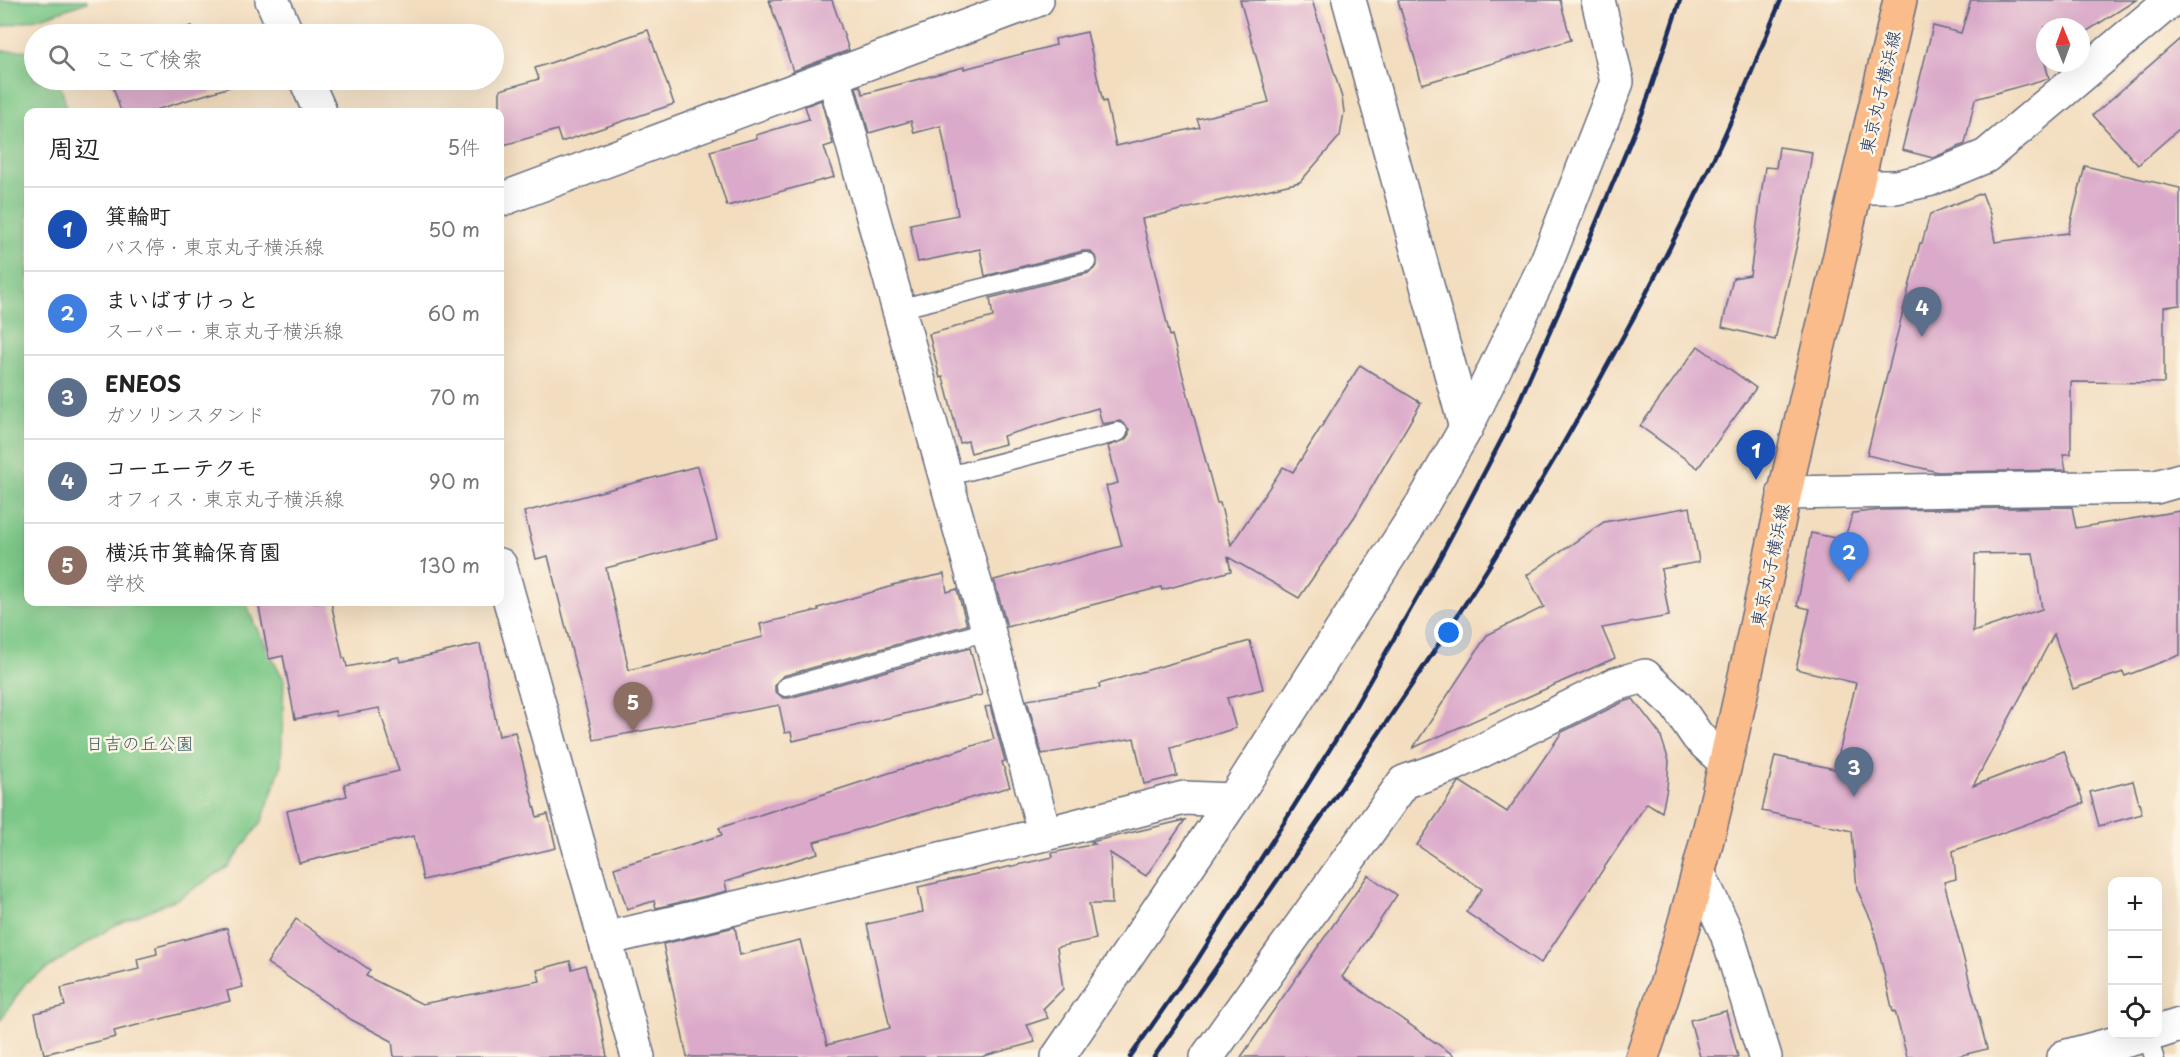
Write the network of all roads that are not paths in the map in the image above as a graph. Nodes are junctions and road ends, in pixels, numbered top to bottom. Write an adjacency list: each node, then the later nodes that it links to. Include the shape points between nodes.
1 (272, 0): 7 (street)
2 (1037, 0): 8 (street)
3 (1349, 0): 15 (street)
4 (1598, 0): 15 (street, via 1617,82 1547,261)
5 (1900, 0): 11 (main road, 東京丸子横浜線)
6 (2171, 0): 11 (street, via 1986,156 1928,180 1896,187)
7 (283, 24)
8 (834, 76): 12 (street); 14 (street)
9 (311, 90): 10 (street)
10 (319, 108)
11 (1857, 187): 19 (main road, 東京丸子横浜線)
12 (504, 199)
13 (1086, 262): 14 (lane)
14 (898, 309): 17 (street)
15 (1466, 428): 24 (street, via 1424,503)
16 (1118, 432): 17 (lane)
17 (945, 477): 21 (street)
18 (2180, 480): 19 (street, via 2156,487)
19 (1784, 493): 23 (main road, 東京丸子横浜線)
20 (504, 579): 27 (street)
21 (988, 631): 22 (lane); 25 (street)
22 (786, 687)
23 (1725, 762): 26 (main road, 東京丸子横浜線); 32 (street, via 1645,676 1616,684 1455,764 1404,782)
24 (1233, 800): 25 (street, via 1184,798); 31 (street)
25 (1045, 834): 27 (street)
26 (1699, 874): 33 (main road, 東京丸子横浜線); 34 (street, via 1727,934)
27 (605, 939): 30 (street)
28 (2180, 1025): 29 (street)
29 (2152, 1040): 35 (street)
30 (638, 1057)
31 (1058, 1057)
32 (1207, 1057)
33 (1642, 1057)
34 (1766, 1057)
35 (2064, 1057)

